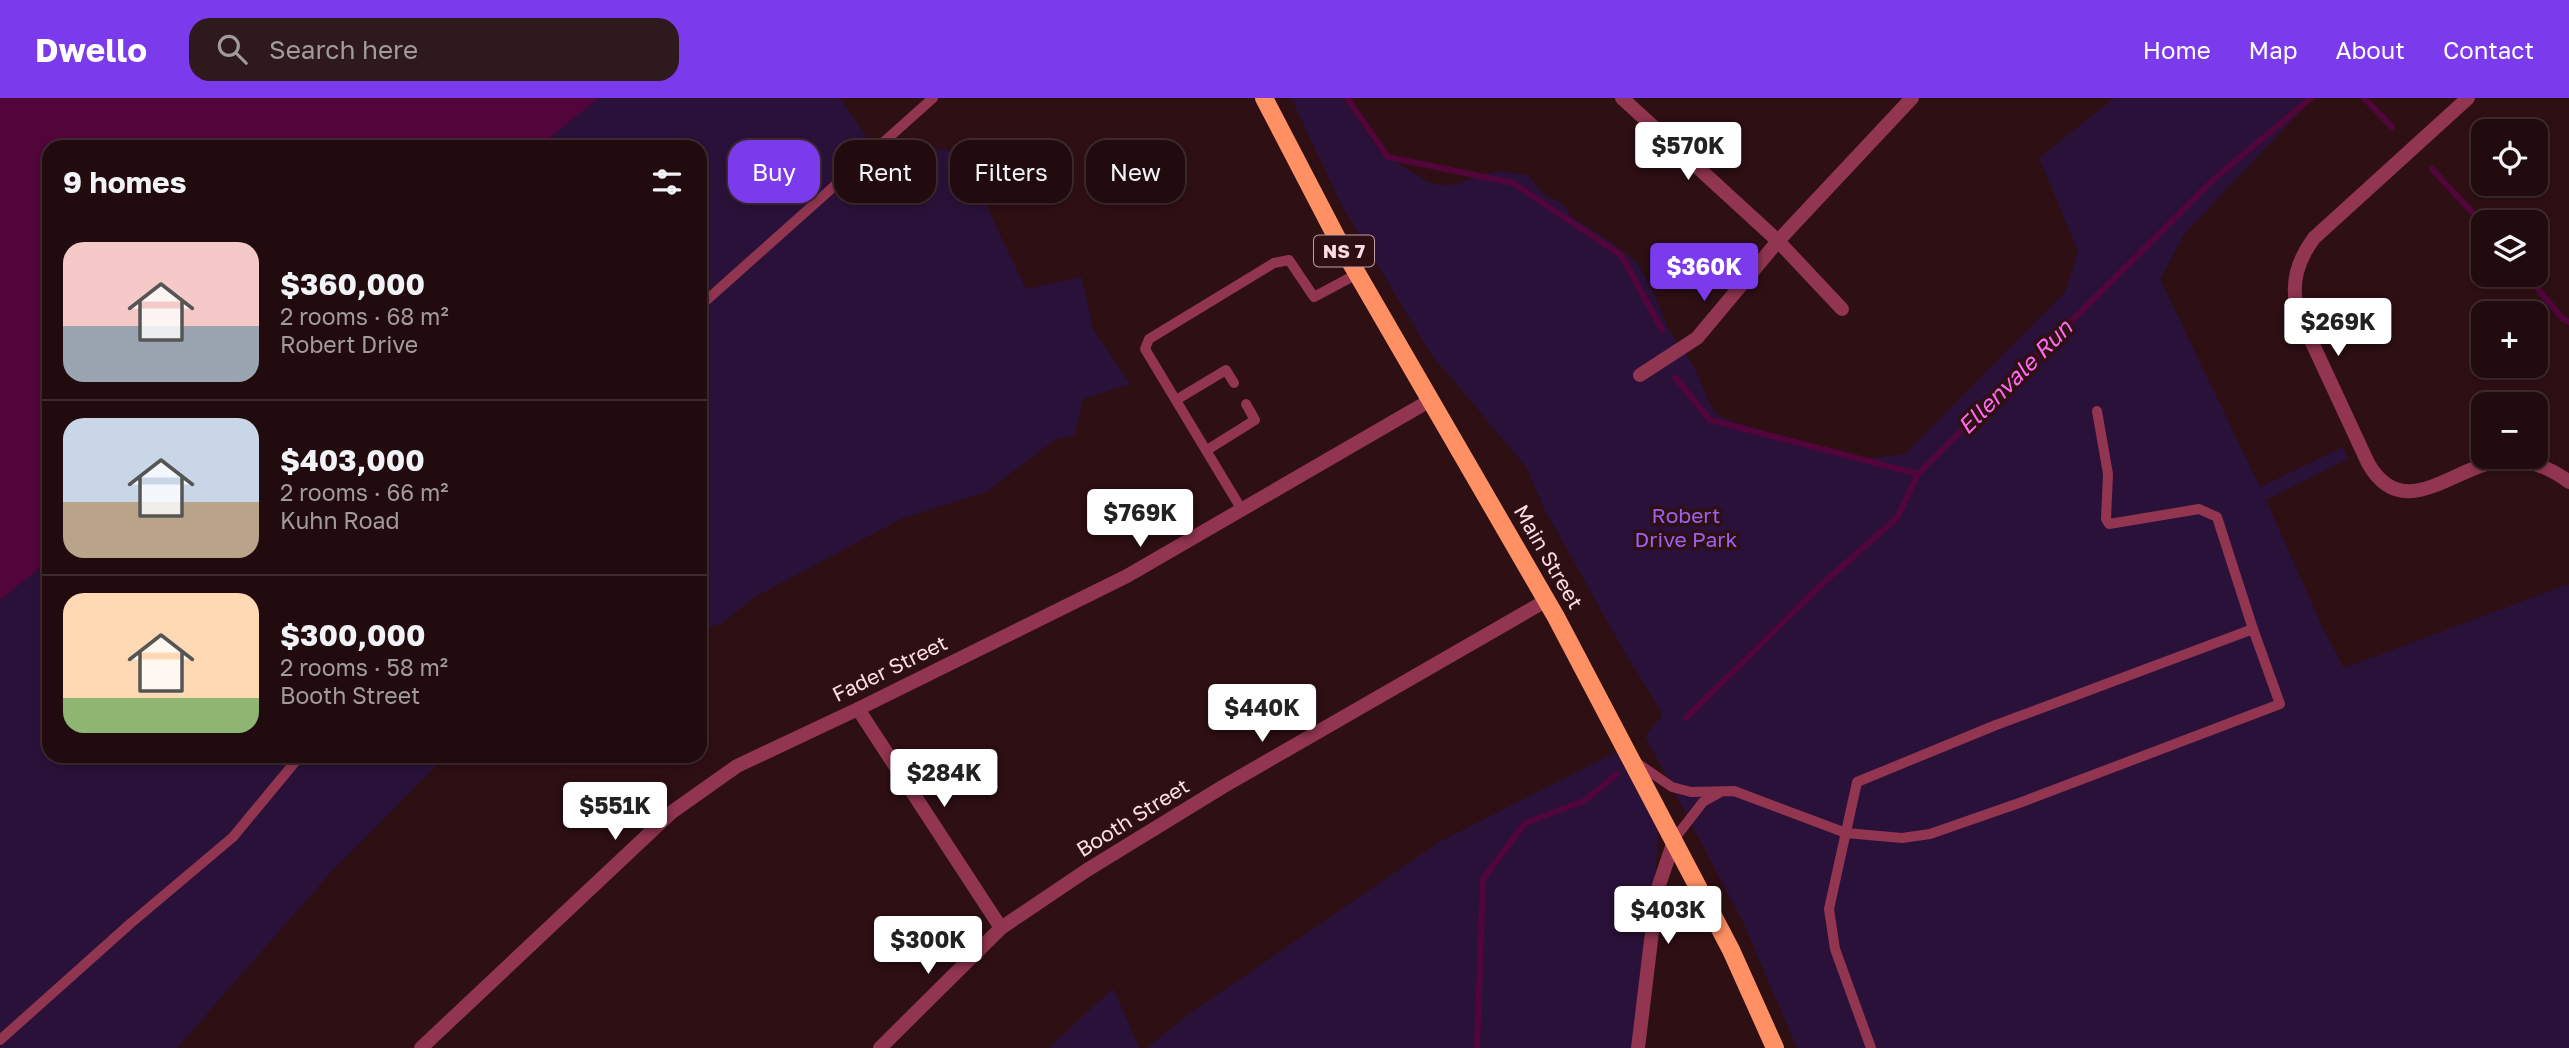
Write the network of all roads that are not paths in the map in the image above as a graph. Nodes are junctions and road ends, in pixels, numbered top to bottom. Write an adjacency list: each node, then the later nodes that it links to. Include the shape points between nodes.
1 (933, 98): 8 (lane)
2 (1264, 98): 7 (main road, Main Street / NS 7)
3 (1622, 98): 6 (street)
4 (1912, 98): 6 (street)
5 (2468, 98): 17 (street, via 2314,238 2295,276 2297,310 2368,463 2386,485 2418,491 2490,463 2514,460 2546,468)
6 (1778, 241): 9 (street); 10 (street, via 1697,338)
7 (1357, 274): 12 (lane, via 1314,297 1289,260 1274,263 1149,339 1146,349); 13 (main road, Main Street / NS 7)
8 (707, 300)
9 (1842, 309)
10 (1640, 375)
11 (1234, 383): 12 (lane, via 1226,370)
12 (1176, 400): 16 (lane)
13 (1429, 401): 18 (street, Fader Street); 19 (main road, Main Street / NS 7)
14 (1246, 404): 16 (lane, via 1255,420)
15 (2097, 411): 20 (lane, via 2108,474 2106,519 2109,523 2199,509 2217,517)
16 (1206, 450): 18 (lane)
17 (2569, 482)
18 (1242, 510): 21 (street, Fader Street, via 1127,576)
19 (1547, 600): 22 (main road, Main Street / NS 7); 27 (street, Booth Street, via 1224,786)
20 (2253, 629): 25 (lane, via 1857,782); 25 (lane, via 2280,704 1930,834 1902,838)
21 (858, 709): 27 (street); 29 (street, Fader Street, via 737,766 688,799)
22 (1633, 759): 24 (lane, via 1672,787); 26 (main road, Main Street / NS 7)
23 (294, 763): 28 (lane, via 233,837)
24 (1721, 792): 25 (lane, via 1734,791); 26 (lane, via 1703,802)
25 (1846, 833): 33 (lane, via 1829,909 1835,949)
26 (1675, 838): 31 (street, via 1657,891); 32 (main road, Main Street / NS 7)
27 (1001, 928): 30 (street, Booth Street)
28 (0, 1040)
29 (421, 1048)
30 (880, 1048)
31 (1638, 1048)
32 (1775, 1048)
33 (1871, 1048)

